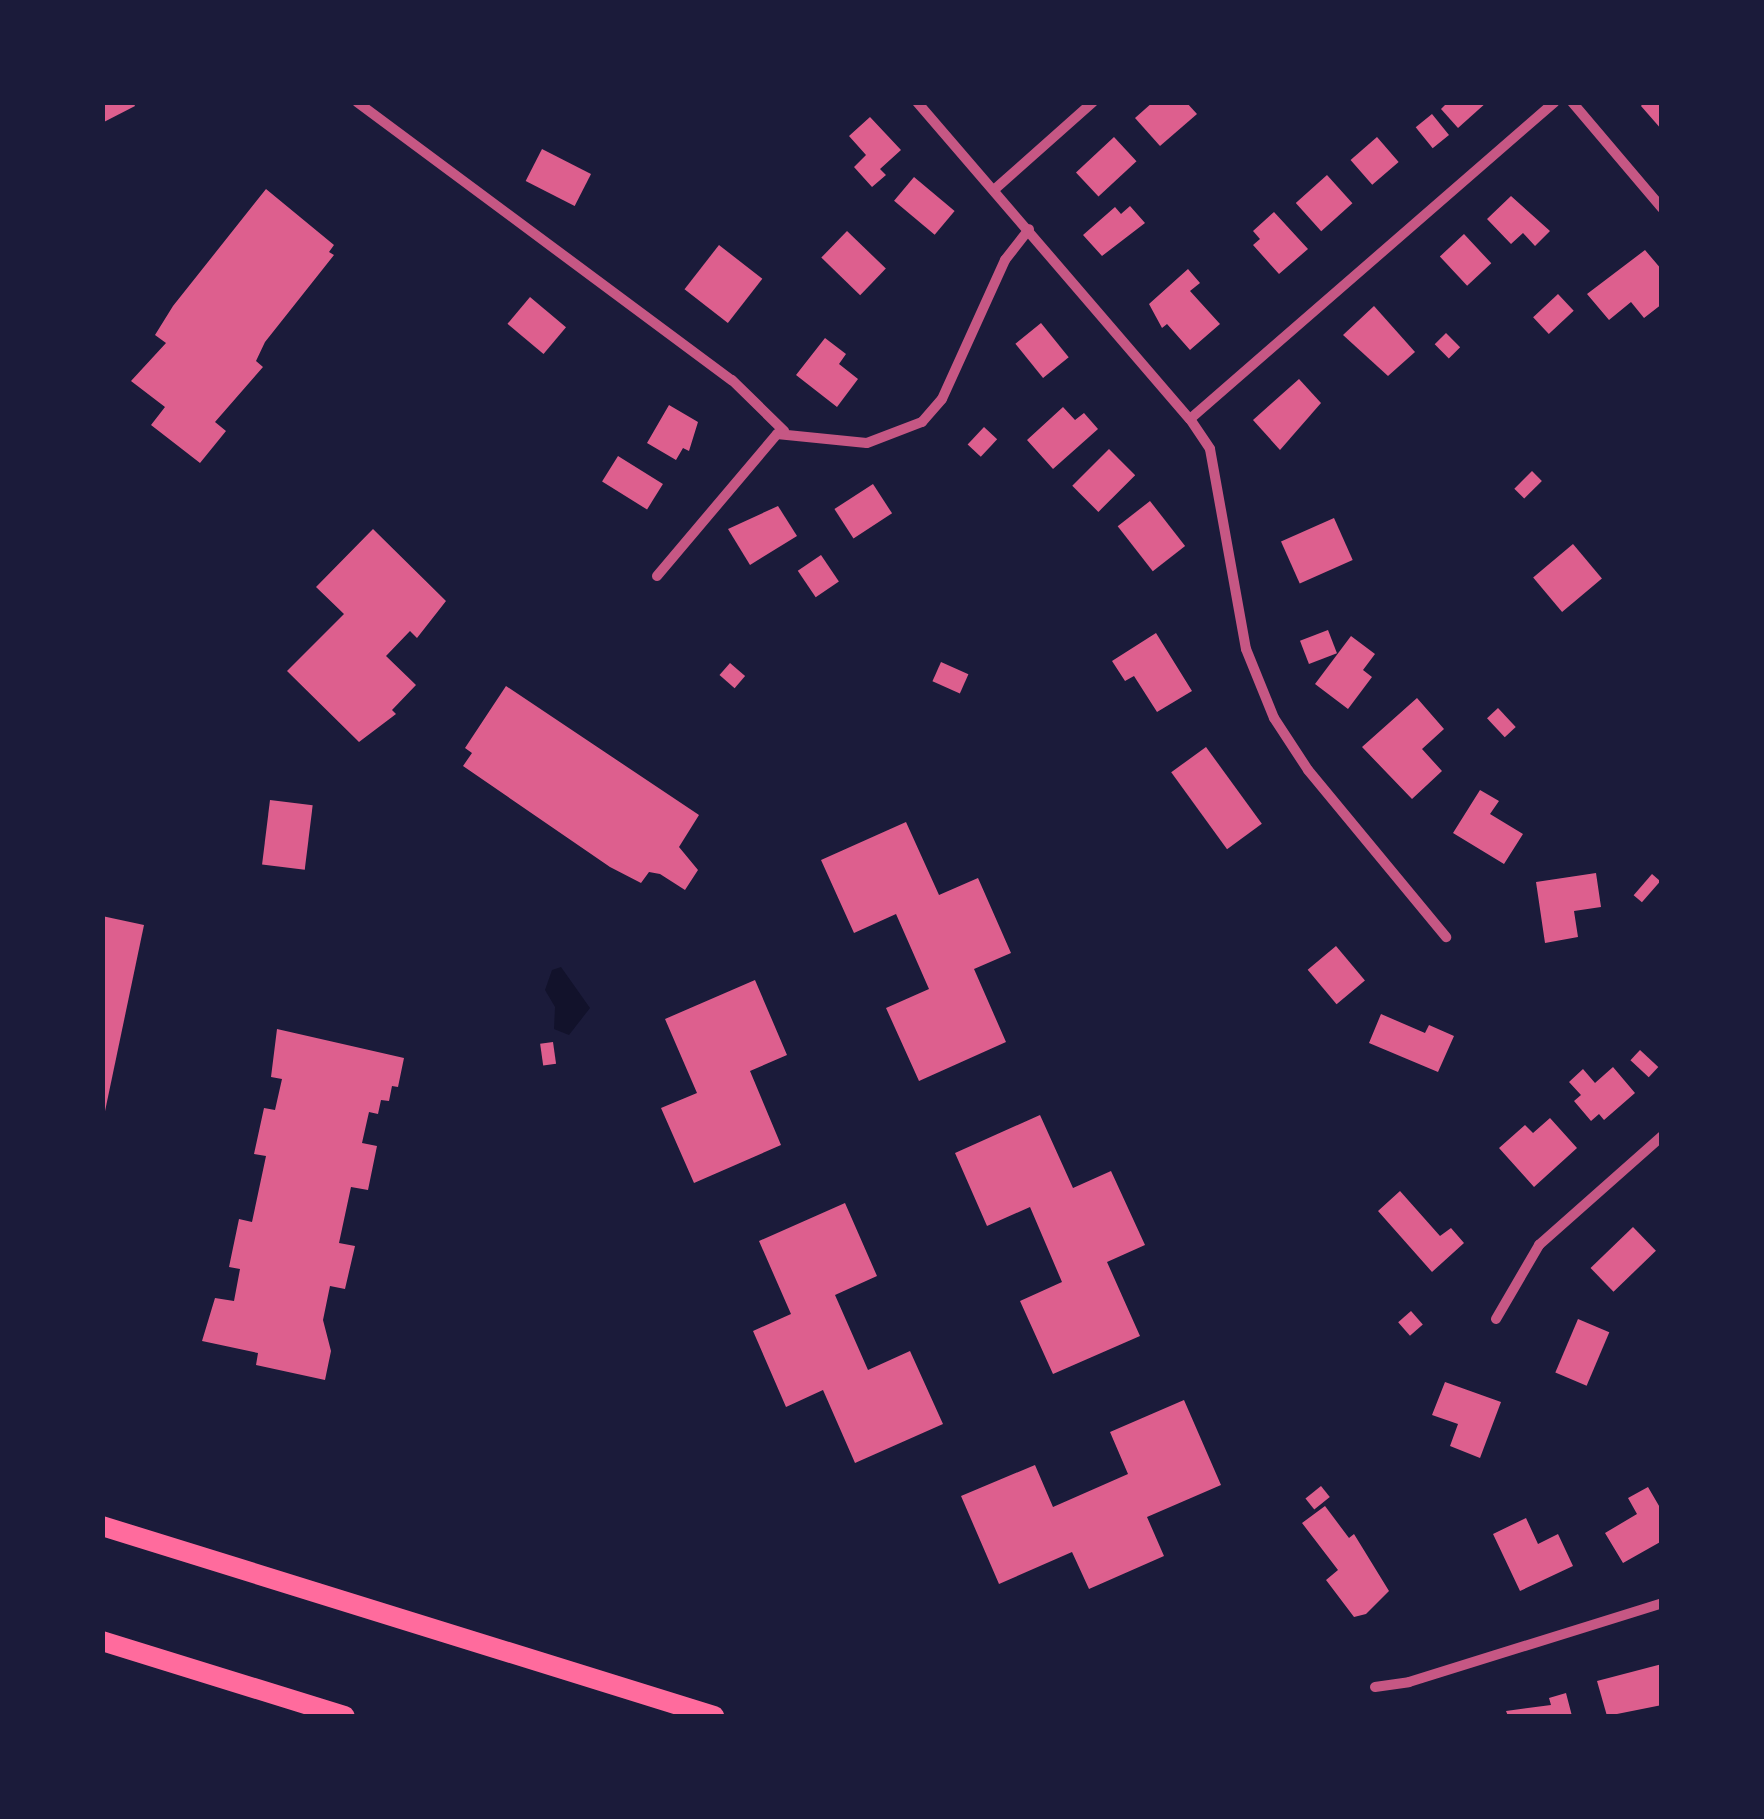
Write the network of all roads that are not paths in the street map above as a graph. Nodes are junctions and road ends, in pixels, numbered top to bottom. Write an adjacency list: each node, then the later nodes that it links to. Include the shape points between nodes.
1 (356, 102): 10 (street, via 732,380)
2 (917, 102): 6 (street)
3 (1093, 102): 6 (street)
4 (1554, 102): 9 (street)
5 (1572, 102): 7 (street)
6 (995, 188): 8 (street)
7 (1662, 208)
8 (1029, 229): 9 (street); 10 (street, via 1004,260 942,398 922,422 868,443)
9 (1190, 419): 12 (street, via 1210,449 1246,649 1274,718 1308,770)
10 (784, 431): 11 (street, via 770,439)
11 (657, 576)
12 (1446, 936)
13 (1662, 1136): 14 (street, via 1536,1248)
14 (1496, 1319)
15 (102, 1526): 20 (highway)
16 (1662, 1604): 18 (street)
17 (102, 1641): 19 (highway)
18 (1375, 1687)
19 (346, 1716)
20 (714, 1716)

